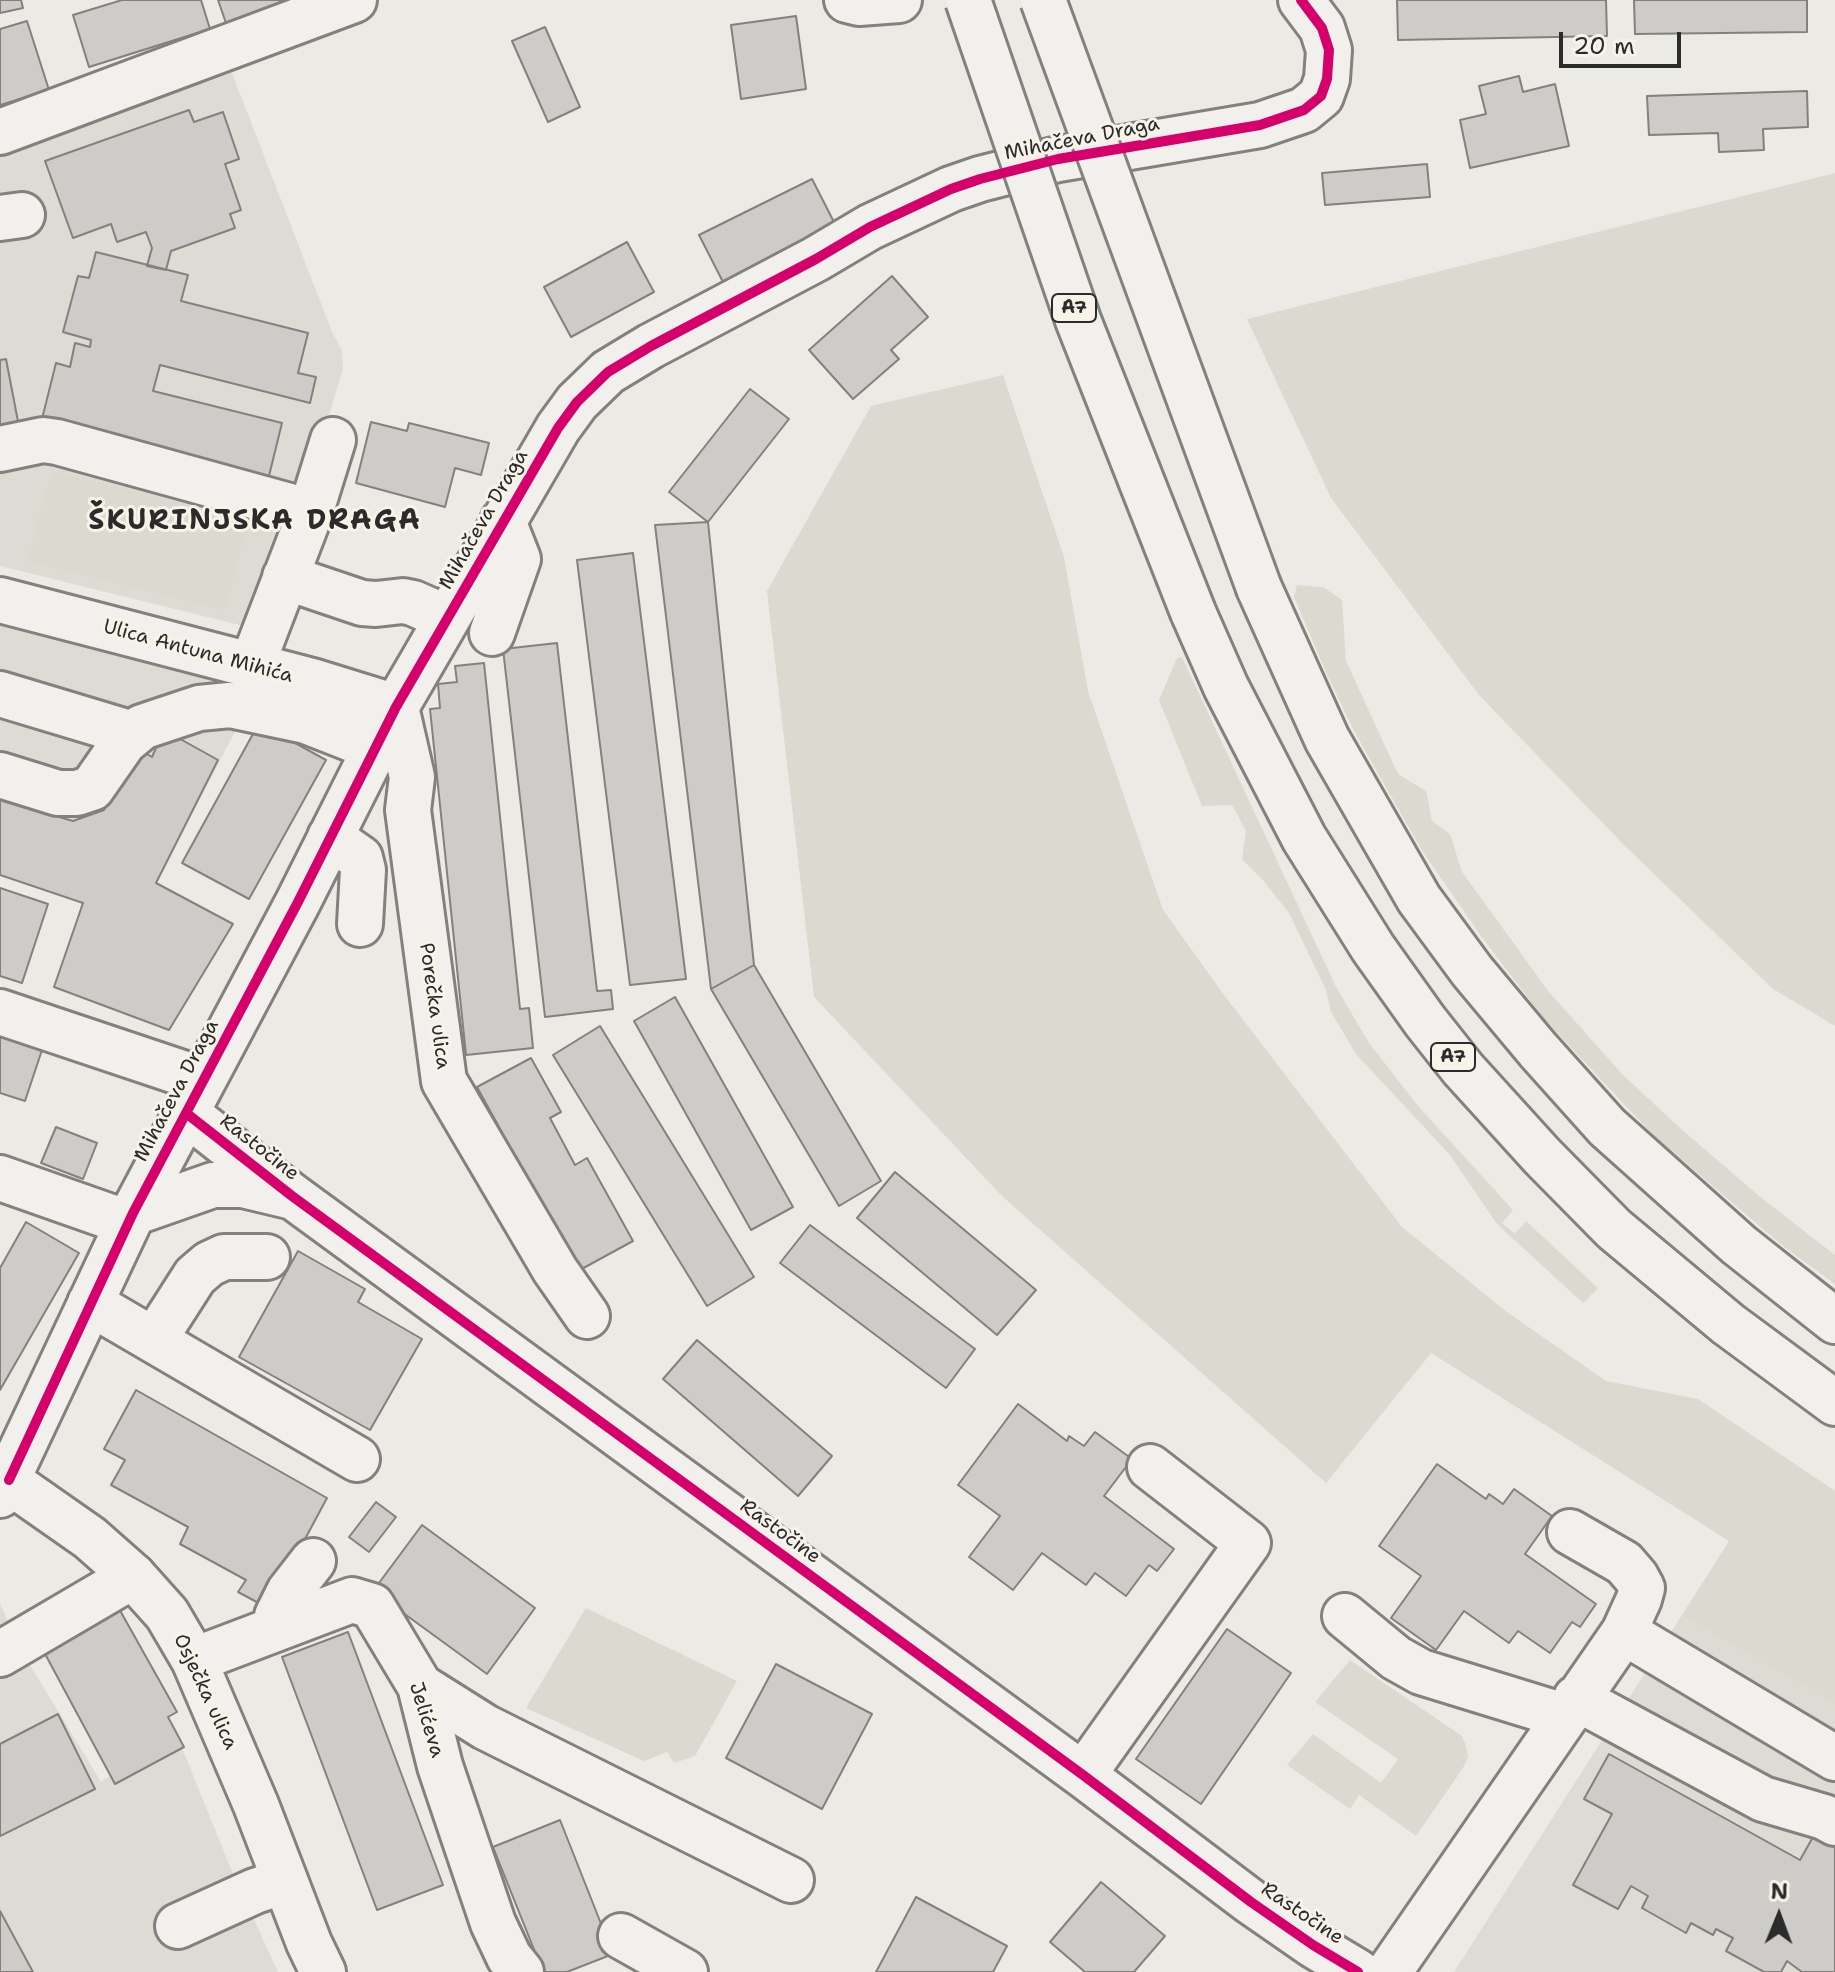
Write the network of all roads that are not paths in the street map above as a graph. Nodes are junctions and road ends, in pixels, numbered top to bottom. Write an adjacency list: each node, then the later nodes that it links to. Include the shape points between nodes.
1 (354, 0): 7 (main road)
2 (847, 0): 3 (main road)
3 (899, 0)
4 (968, 0): 38 (main road, Mihačeva Draga / A7, bridge, via 1078,320 1193,612 1304,838 1434,1033 1542,1156 1614,1229 1728,1324)
5 (1043, 0): 36 (main road, Mihačeva Draga, bridge, via 1259,588 1327,739 1419,899 1472,971 1607,1127 1739,1245)
6 (1301, 0): 8 (main road, Mihačeva Draga, via 1322,28 1329,50 1321,96 1304,110 1260,125 1058,159 980,179 870,227)
7 (0, 132)
8 (816, 259): 9 (main road, via 817,277); 10 (main road, Mihačeva Draga)
9 (795, 305)
10 (670, 336): 11 (main road); 15 (main road, Mihačeva Draga, via 608,372 577,402)
11 (660, 382)
12 (333, 440): 16 (main road)
13 (0, 449): 14 (main road, via 57,442)
14 (293, 507)
15 (503, 521): 18 (main road, Mihačeva Draga); 19 (main road, via 518,559)
16 (285, 577): 18 (main road, via 362,603 403,601); 20 (main road)
17 (0, 600): 20 (main road, Ulica Antuna Mihića)
18 (447, 618): 22 (main road, Mihačeva Draga)
19 (492, 633)
20 (252, 665): 22 (main road, Ulica Antuna Mihića)
21 (0, 694): 23 (main road)
22 (396, 707): 24 (main road, Mihačeva Draga); 35 (main road, Porečka ulica, via 412,777 408,810 444,1081)
23 (133, 734): 24 (main road, via 167,717 230,705 306,721); 25 (main road, via 92,788 77,793 58,793)
24 (375, 748): 26 (main road, Mihačeva Draga)
25 (0, 775)
26 (330, 837): 27 (main road, via 360,858); 29 (main road, Mihačeva Draga)
27 (360, 924)
28 (0, 1012): 29 (main road, Rastočine)
29 (195, 1097): 31 (main road, Rastočine); 32 (main road, Mihačeva Draga)
30 (0, 1178): 32 (main road)
31 (292, 1196): 32 (main road, Rastočine, via 243,1185 213,1185); 53 (main road, Rastočine)
32 (130, 1218): 34 (main road, Mihačeva Draga)
33 (267, 1257): 37 (main road, via 224,1257 209,1264 195,1276)
34 (90, 1303): 37 (main road); 41 (main road, Mihačeva Draga)
35 (587, 1316)
36 (1835, 1321)
37 (154, 1340): 39 (main road)
38 (1835, 1403)
39 (357, 1459)
40 (1150, 1467): 53 (main road, via 1248,1543)
41 (3, 1483): 44 (main road, Osječka ulica, via 90,1538)
42 (1570, 1532): 47 (main road, via 1624,1563 1642,1588)
43 (313, 1561): 46 (main road, via 289,1592)
44 (133, 1576): 48 (main road); 49 (main road, Osječka ulica, via 167,1614)
45 (1345, 1616): 51 (main road, via 1421,1672)
46 (275, 1628): 49 (main road, Jelićeva); 50 (main road, Jelićeva, via 362,1601 372,1606)
47 (1624, 1632): 51 (main road); 52 (main road)
48 (0, 1654)
49 (194, 1660): 56 (main road, Osječka ulica)
50 (420, 1686): 55 (main road, via 485,1727); 60 (main road, Jelićeva, via 440,1766 493,1923)
51 (1570, 1707): 54 (main road, via 1763,1799); 63 (main road)
52 (1835, 1758)
53 (1083, 1775): 62 (main road, Rastočine, via 1251,1902)
54 (1835, 1823)
55 (791, 1880)
56 (285, 1881): 57 (main road); 59 (main road, Osječka ulica)
57 (178, 1926)
58 (621, 1936): 61 (main road)
59 (323, 1972)
60 (521, 1972)
61 (685, 1972)
62 (1358, 1972)
63 (1389, 1972)

